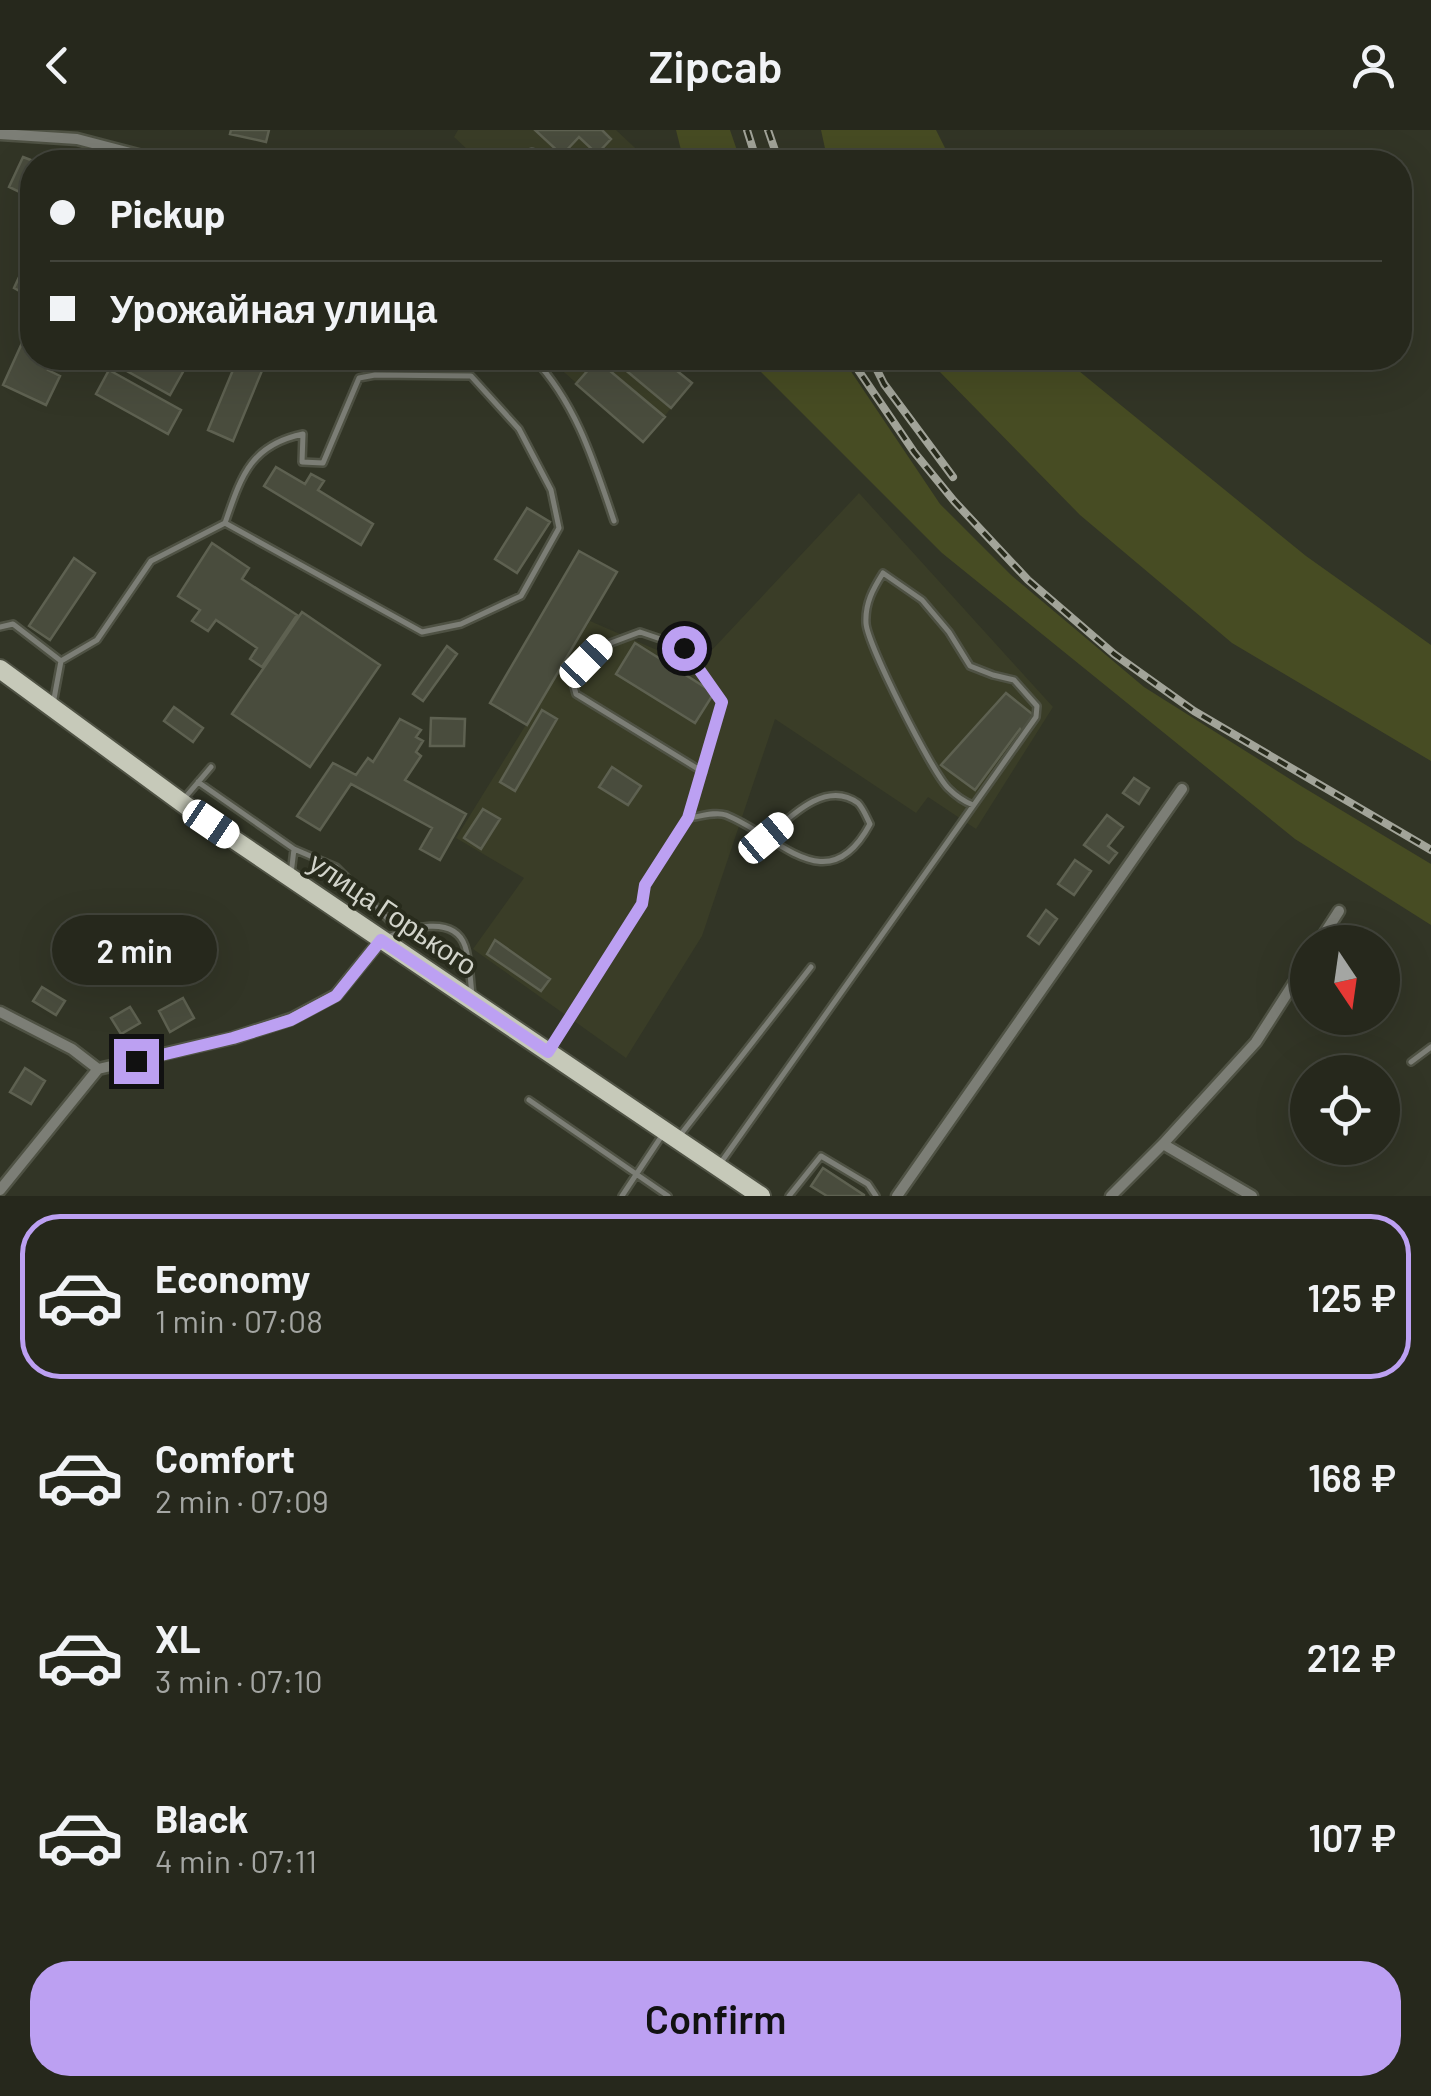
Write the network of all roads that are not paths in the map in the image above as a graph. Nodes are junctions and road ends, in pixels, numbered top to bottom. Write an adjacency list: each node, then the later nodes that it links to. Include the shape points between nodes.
1 (0, 134): 2 (street, via 76,138)
2 (120, 150)
3 (542, 370): 4 (lane, via 565,397)
4 (614, 521)
5 (225, 523): 5 (lane, via 240,479 259,452 303,434 302,462 323,463 359,378 471,376 520,430 551,490 559,528 521,596 461,624 422,632); 7 (lane, via 151,561 97,640)
6 (0, 626): 7 (lane, via 13,624)
7 (61, 661): 9 (lane)
8 (0, 669): 9 (main road, улица Горького)
9 (53, 707): 14 (main road, улица Горького)
10 (211, 766): 12 (lane)
11 (703, 772): 11 (lane, via 722,702 684,648 640,632 600,646 572,676 576,694); 16 (lane)
12 (198, 782): 14 (lane); 18 (lane)
13 (1182, 789): 43 (street)
14 (182, 802): 19 (main road, улица Горького)
15 (973, 806): 15 (lane, via 1036,717 1037,706 1014,680 970,666 922,600 883,573 869,594 865,625 876,655 926,756 946,787); 35 (lane)
16 (688, 818): 17 (lane, via 722,813); 29 (lane)
17 (766, 838): 17 (lane, via 819,863 837,860 860,843 870,824 860,804 838,795 810,801)
18 (294, 849): 19 (lane); 22 (lane, via 336,868)
19 (290, 878): 23 (main road, улица Горького)
20 (1339, 911): 21 (street)
21 (1330, 925)
22 (400, 931): 23 (lane); 26 (lane, via 438,925 457,934 465,944)
23 (381, 940): 26 (main road, улица Горького); 31 (street, via 336,996 291,1020)
24 (811, 967): 33 (lane)
25 (1290, 989): 34 (street, via 1256,1042)
26 (474, 1002): 29 (main road, улица Горького)
27 (0, 1012): 31 (street, via 72,1048)
28 (1431, 1047): 30 (lane)
29 (548, 1052): 33 (main road, улица Горького)
30 (1411, 1062)
31 (98, 1069): 37 (street)
32 (530, 1100): 36 (lane)
33 (671, 1135): 35 (main road, улица Горького); 36 (lane)
34 (1163, 1144): 44 (street); 45 (street)
35 (718, 1167): 40 (main road, улица Горького)
36 (636, 1174): 38 (lane); 39 (lane)
37 (0, 1190)
38 (622, 1196)
39 (668, 1196)
40 (761, 1196)
41 (789, 1196): 42 (lane, via 821,1156)
42 (876, 1196)
43 (896, 1196)
44 (1111, 1196)
45 (1252, 1196)

